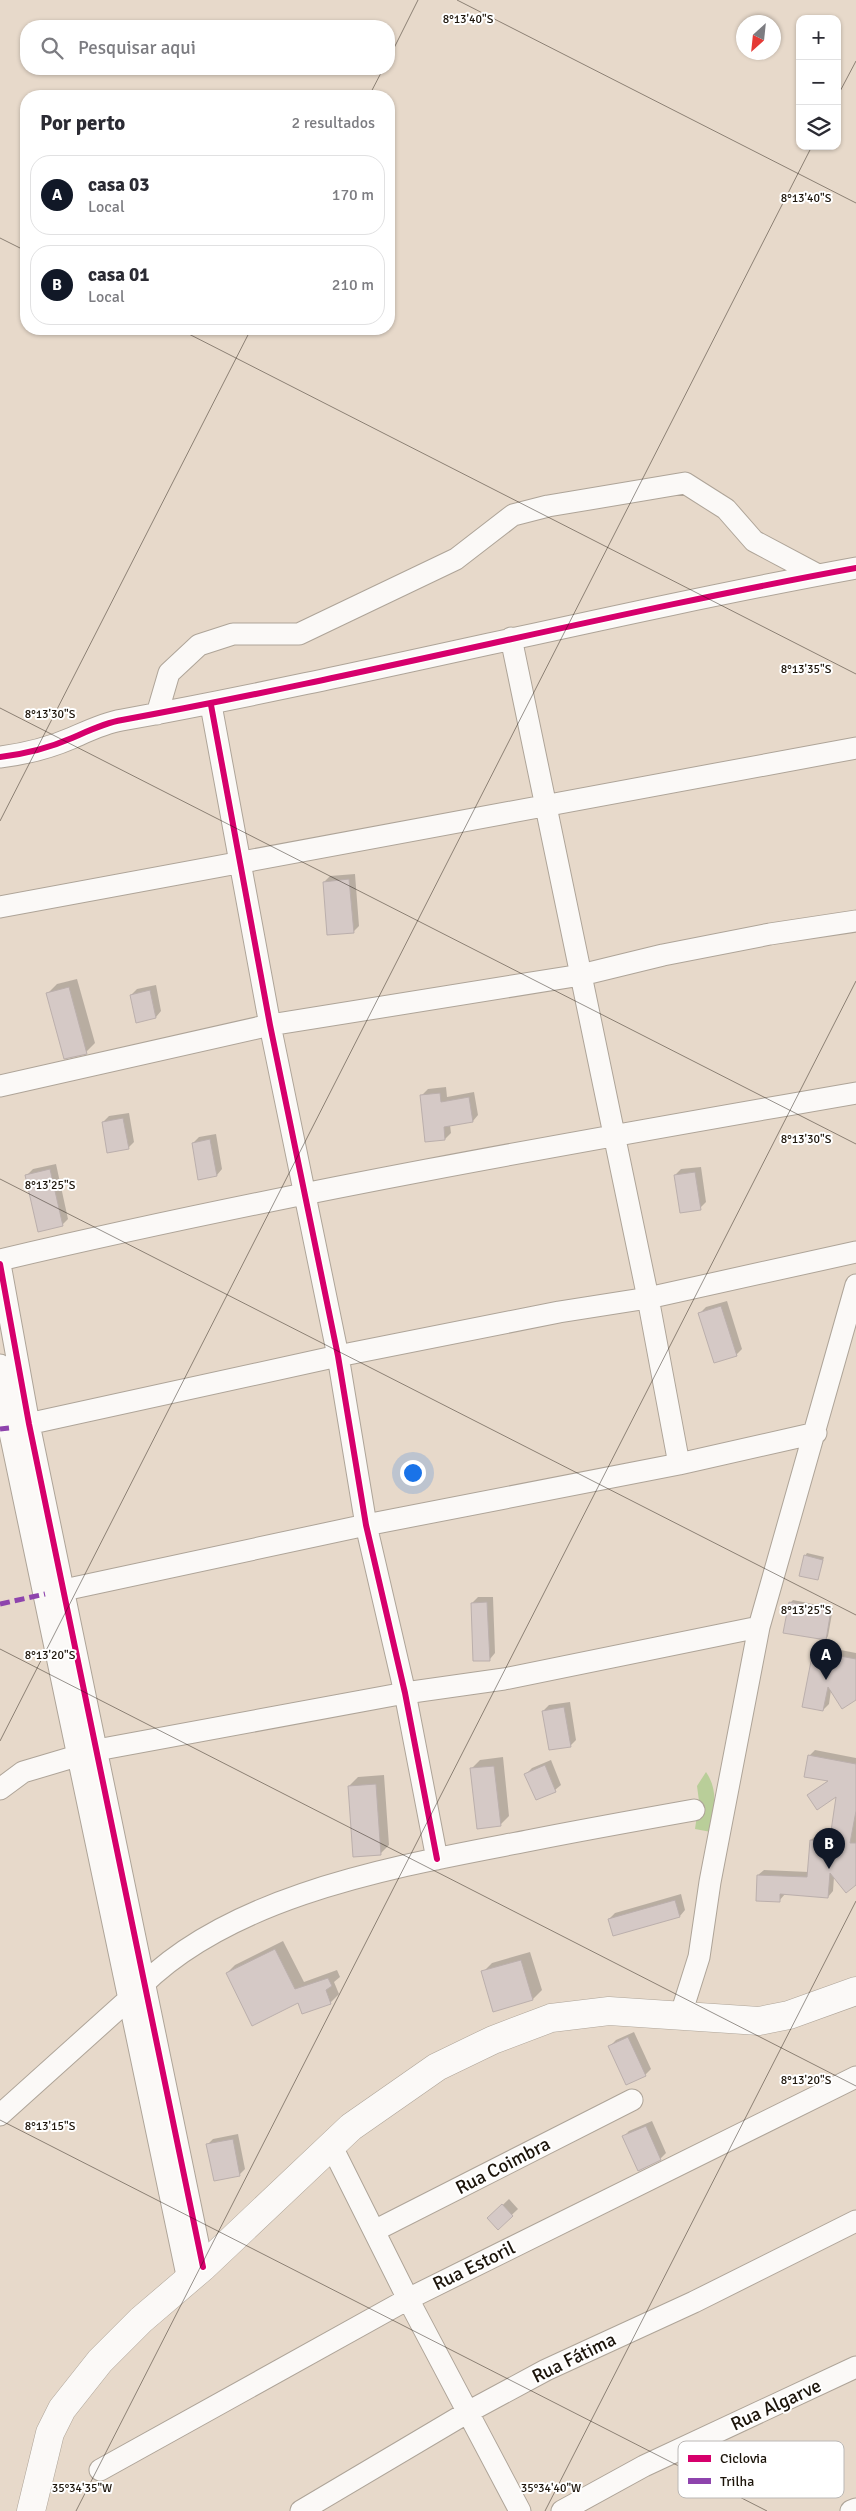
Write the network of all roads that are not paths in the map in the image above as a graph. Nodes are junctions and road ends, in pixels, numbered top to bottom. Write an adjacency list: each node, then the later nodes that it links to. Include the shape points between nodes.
1 (856, 568): 2 (street)
2 (818, 575): 3 (street); 5 (street, via 754,541 726,509 685,483 548,506 513,515 456,559 300,634 233,634 199,645 169,672)
3 (511, 638): 4 (street); 8 (street)
4 (210, 705): 5 (street); 9 (street)
5 (157, 714): 7 (street, via 118,721 42,749)
6 (856, 748): 8 (street)
7 (0, 757)
8 (546, 807): 9 (street); 12 (street)
9 (239, 864): 10 (street); 13 (street)
10 (0, 907)
11 (856, 921): 12 (street, via 662,955)
12 (581, 976): 13 (street); 16 (street)
13 (270, 1025): 14 (street); 17 (street)
14 (0, 1086)
15 (856, 1093): 16 (street)
16 (613, 1135): 17 (street); 21 (street)
17 (305, 1192): 19 (street, via 139,1227); 22 (street)
18 (856, 1252): 21 (street)
19 (0, 1262): 24 (street)
20 (856, 1285): 25 (street)
21 (648, 1298): 22 (street, via 559,1312); 26 (street)
22 (338, 1356): 24 (street); 27 (street)
23 (0, 1365): 24 (street)
24 (19, 1426): 28 (street)
25 (816, 1433): 26 (street); 29 (street)
26 (679, 1464): 27 (street)
27 (366, 1525): 28 (street); 30 (street)
28 (54, 1593): 31 (street)
29 (759, 1627): 30 (street, via 504,1679); 37 (street, via 699,1957)
30 (405, 1693): 31 (street); 34 (street)
31 (88, 1753): 32 (street, via 23,1772); 35 (street)
32 (0, 1788)
33 (694, 1810): 34 (street)
34 (437, 1859): 35 (street, via 340,1881 275,1905 201,1940)
35 (136, 1991): 40 (street); 44 (street)
36 (856, 1991): 37 (main road, via 773,2019 714,2019)
37 (681, 2014): 41 (main road, via 609,2010 551,2018 438,2067 376,2108)
38 (856, 2076): 45 (street, Rua Estoril)
39 (632, 2100): 43 (street, Rua Coimbra)
40 (0, 2115)
41 (331, 2145): 43 (street); 44 (main road)
42 (856, 2221): 47 (street, Rua Fátima, via 669,2314 546,2370)
43 (374, 2231): 45 (street)
44 (195, 2273): 52 (main road, via 100,2361 62,2409 50,2433)
45 (408, 2299): 47 (street); 50 (street, Rua Estoril)
46 (856, 2367): 48 (street, Rua Algarve)
47 (468, 2412): 53 (street, Rua Fátima); 54 (street)
48 (698, 2441)
49 (678, 2450): 55 (street, Rua Algarve)
50 (100, 2470)
51 (856, 2508): 56 (street)
52 (31, 2511)
53 (302, 2511)
54 (520, 2511)
55 (562, 2511)
56 (851, 2511)

